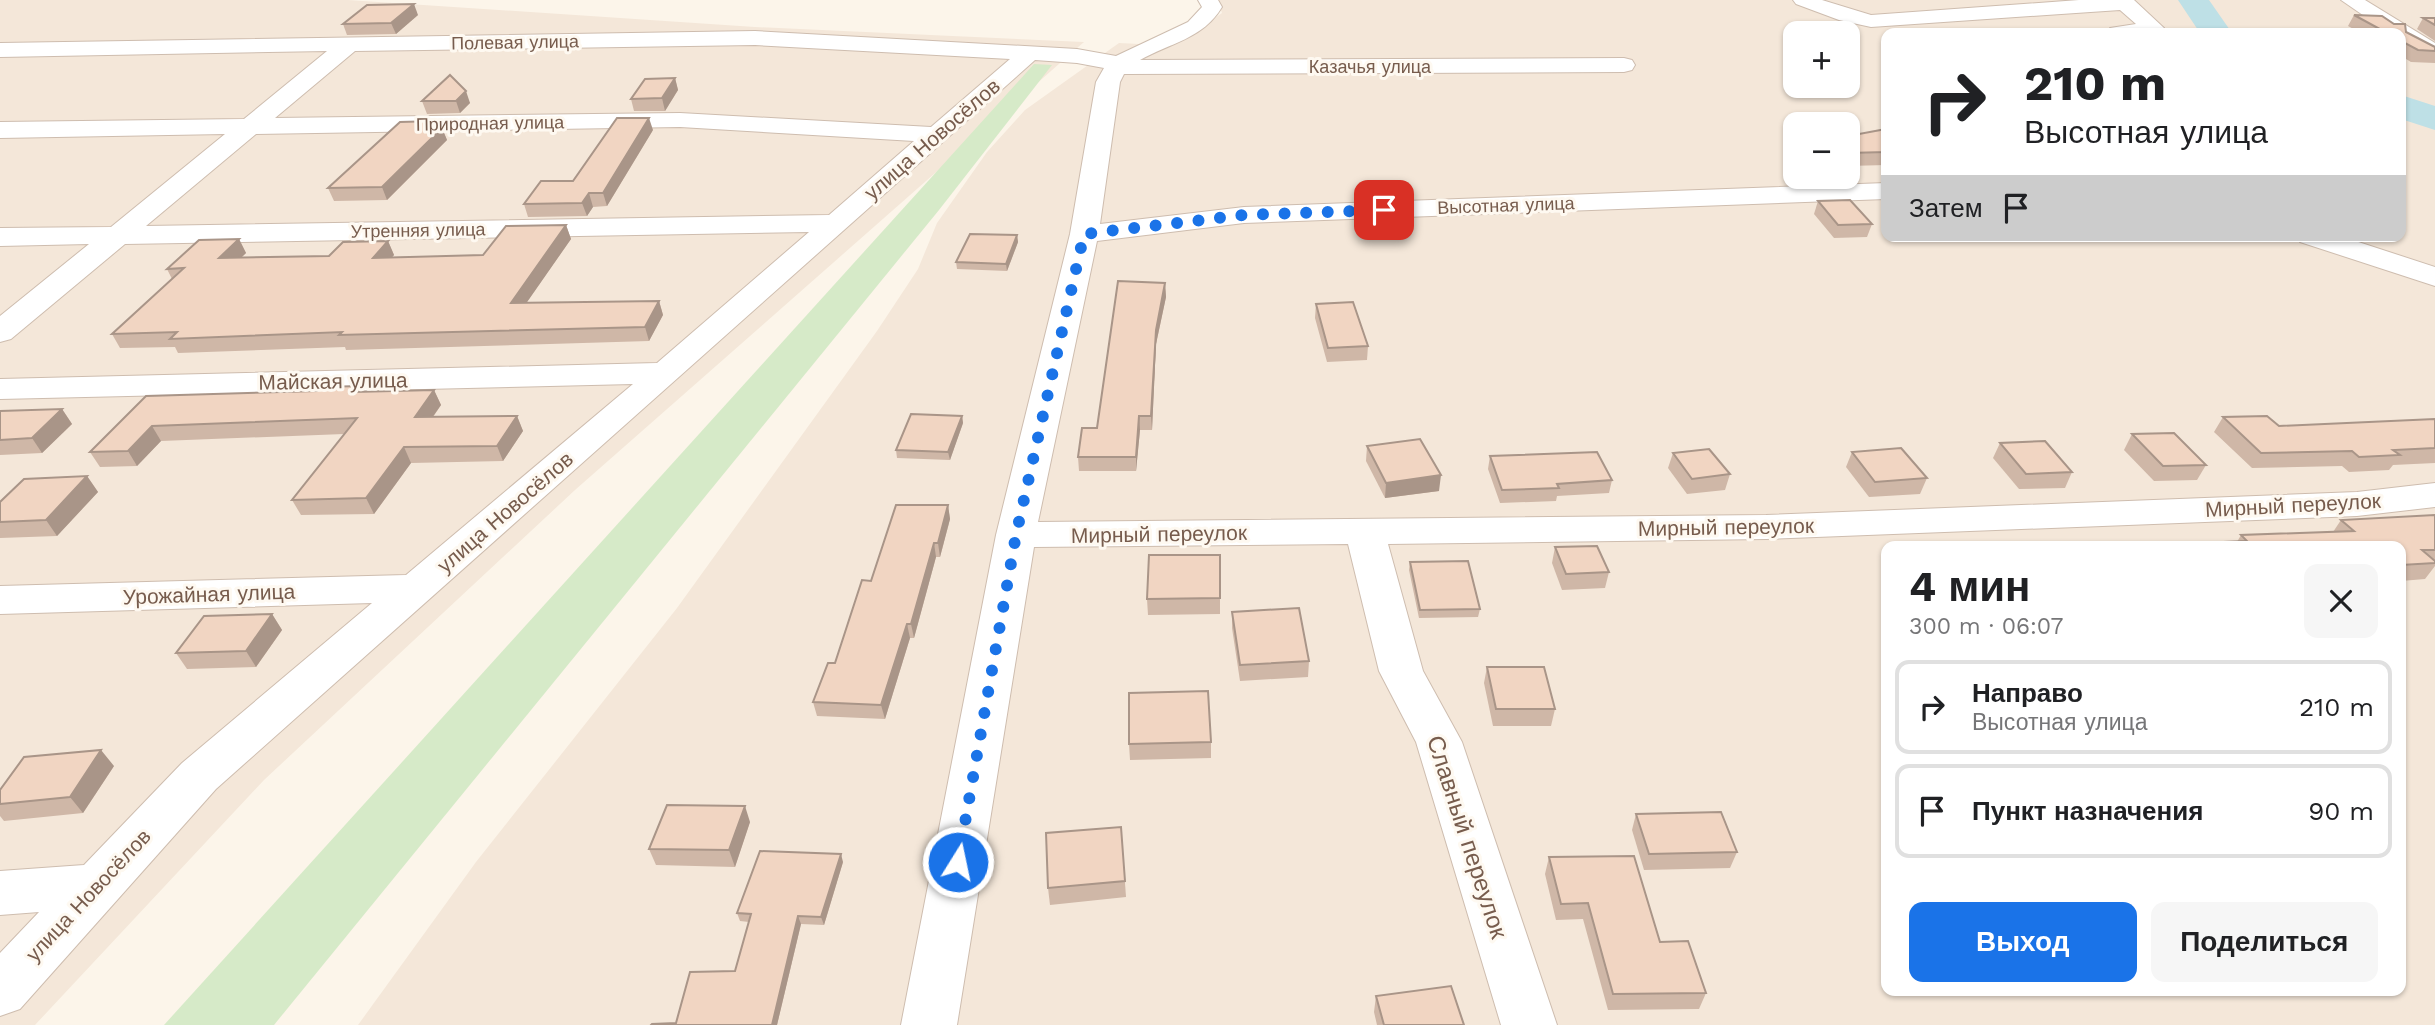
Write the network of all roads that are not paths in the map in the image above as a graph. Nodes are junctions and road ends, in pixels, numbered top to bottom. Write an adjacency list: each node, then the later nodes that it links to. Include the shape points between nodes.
1 (1208, 0): 13 (street, via 1212,7 1199,22)
2 (2351, 0): 6 (street)
3 (2124, 1): 4 (street, via 1871,20); 5 (street)
4 (1810, 2)
5 (2153, 28)
6 (2395, 28)
7 (2406, 35): 11 (street)
8 (350, 44): 9 (street, Полевая улица); 10 (street, Полевая улица, via 755,38); 14 (street)
9 (0, 50)
10 (1030, 53): 13 (street, Полевая улица, via 1107,60); 16 (street, улица Новосёлов)
11 (2435, 53)
12 (1624, 65): 13 (street, Казачья улица)
13 (1117, 66): 19 (street, via 1104,97)
14 (254, 126): 15 (street, Природная улица); 16 (street, Природная улица, via 680,120); 20 (street)
15 (0, 130)
16 (938, 135): 18 (street, улица Новосёлов)
17 (1881, 191): 19 (street, Высотная улица, via 1244,215)
18 (835, 223): 20 (street, Утренняя улица); 25 (street, улица Новосёлов)
19 (1084, 234): 29 (street)
20 (119, 235): 21 (street, Утренняя улица); 24 (street)
21 (0, 237)
22 (2328, 242): 23 (street)
23 (2435, 277)
24 (0, 332)
25 (666, 373): 26 (street, Майская улица); 30 (street, улица Новосёлов)
26 (0, 389)
27 (2435, 495): 28 (street, Мирный переулок, via 2357,503 1889,524)
28 (1365, 532): 29 (street, Мирный переулок); 36 (street, Славный переулок, via 1401,671 1439,742)
29 (1016, 535): 35 (street)
30 (418, 588): 31 (street, Урожайная улица); 32 (street, улица Новосёлов, via 199,776)
31 (0, 600)
32 (95, 886): 33 (street); 34 (street, улица Новосёлов)
33 (0, 893)
34 (0, 991)
35 (929, 1025)
36 (1529, 1025)

